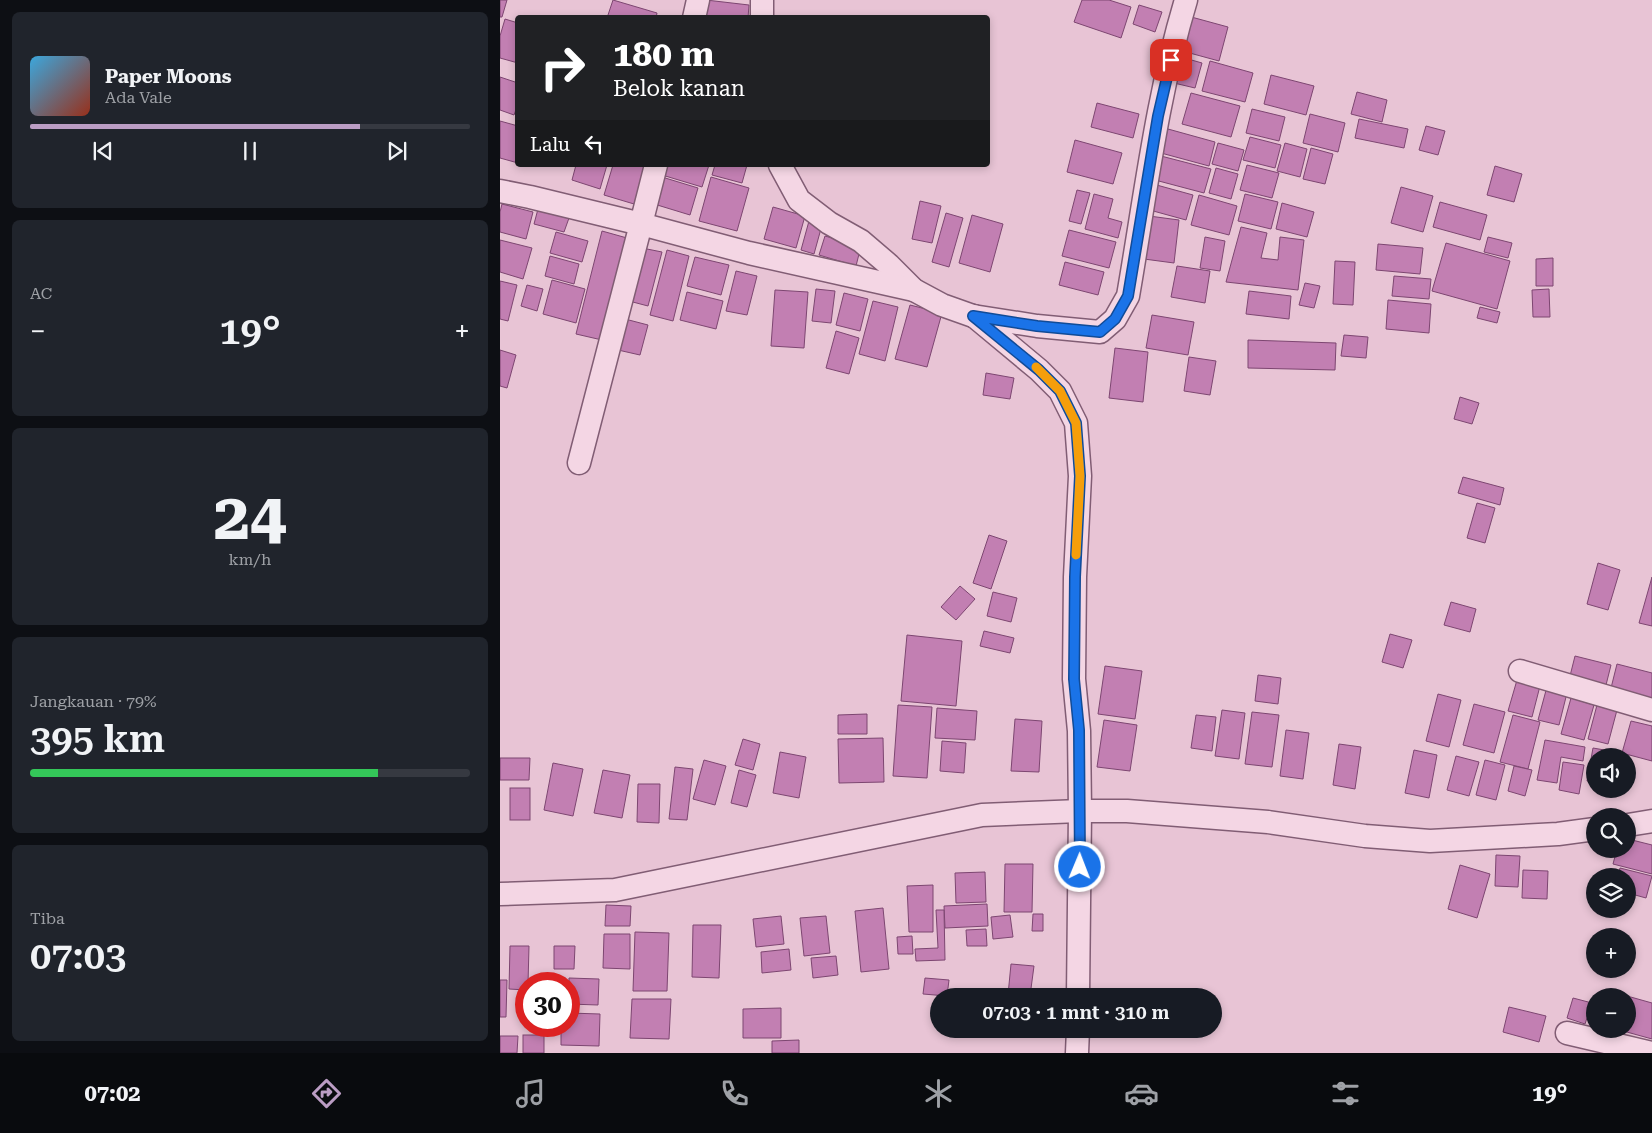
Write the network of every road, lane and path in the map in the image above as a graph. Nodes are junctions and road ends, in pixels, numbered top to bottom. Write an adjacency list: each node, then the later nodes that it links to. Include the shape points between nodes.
1 (698, 0): 4 (street)
2 (762, 0): 5 (street)
3 (1186, 0): 11 (street, via 1158,116 1128,296 1115,319 1100,332)
4 (695, 15)
5 (762, 15)
6 (655, 167): 9 (street)
7 (781, 167): 10 (street, via 799,200 861,241)
8 (500, 191): 9 (street)
9 (641, 224): 10 (street, via 749,253); 12 (street)
10 (914, 290): 11 (street)
11 (973, 316): 15 (street, via 1060,391 1076,423 1080,476 1074,679 1079,730)
12 (579, 463)
13 (1520, 671): 14 (street)
14 (1652, 710)
15 (1080, 811): 18 (street, via 1127,811 1268,822 1365,836 1430,841); 19 (street, via 982,815 616,890); 20 (street)
16 (1652, 821): 17 (street)
17 (1636, 824)
18 (1586, 830)
19 (500, 894)
20 (1078, 988)
21 (1567, 1033): 24 (street)
22 (1078, 1038): 23 (street)
23 (1077, 1053)
24 (1652, 1053)

